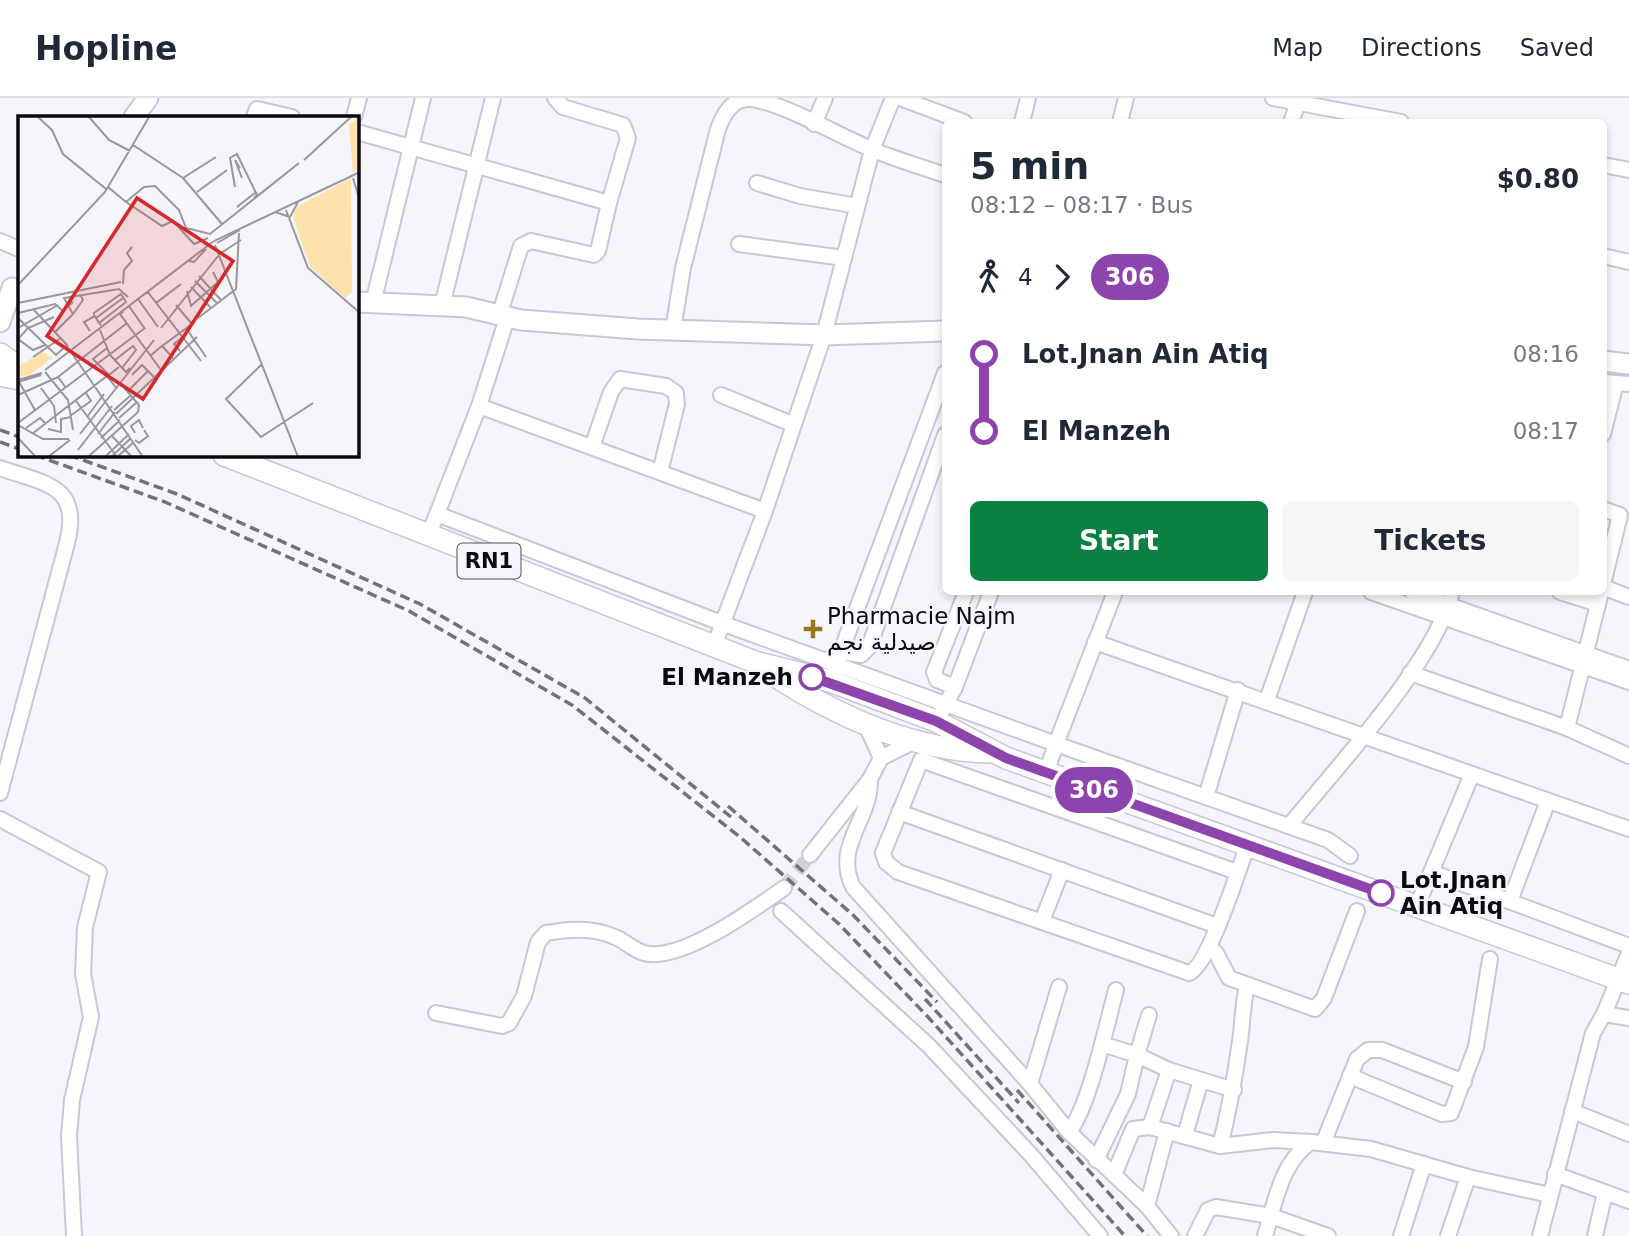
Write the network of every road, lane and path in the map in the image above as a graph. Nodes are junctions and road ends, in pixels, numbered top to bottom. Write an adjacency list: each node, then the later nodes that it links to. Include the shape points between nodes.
1 (148, 98): 14 (street)
2 (359, 98): 16 (street)
3 (423, 98): 24 (street)
4 (493, 98): 26 (street)
5 (555, 98): 31 (street, via 563,107 627,129)
6 (825, 98): 22 (street)
7 (893, 98): 25 (street)
8 (900, 98): 17 (street)
9 (1028, 98): 18 (street)
10 (1126, 98): 19 (street)
11 (1273, 98): 12 (street)
12 (1298, 103): 20 (street); 21 (street)
13 (257, 108): 15 (street)
14 (135, 116)
15 (288, 116)
16 (354, 116)
17 (956, 119)
18 (1022, 119)
19 (1121, 119)
20 (1292, 119)
21 (1381, 119)
22 (814, 124): 25 (street); 44 (street, via 748,98 723,114 683,268)
23 (359, 133): 24 (street)
24 (411, 146): 26 (street); 40 (street)
25 (872, 150): 29 (street); 32 (street)
26 (476, 164): 31 (street); 41 (street)
27 (1607, 166): 28 (street)
28 (1629, 170)
29 (942, 174)
30 (757, 183): 32 (street)
31 (609, 203): 42 (street, via 594,255 531,241 521,246)
32 (857, 206): 37 (street)
33 (0, 241): 35 (street)
34 (739, 244): 37 (street)
35 (18, 249)
36 (1607, 257): 38 (street)
37 (844, 258): 46 (street)
38 (1629, 262)
39 (10, 288): 43 (street)
40 (365, 303): 41 (street)
41 (442, 306): 42 (street)
42 (503, 317): 44 (street); 56 (street)
43 (0, 322)
44 (673, 330): 46 (street)
45 (942, 331): 46 (street)
46 (824, 335): 58 (street)
47 (0, 354): 50 (main road)
48 (1607, 361): 49 (street)
49 (1629, 364)
50 (18, 366)
51 (0, 375): 52 (main road)
52 (18, 379)
53 (942, 383): 66 (street)
54 (1616, 383): 57 (street)
55 (721, 395): 58 (street)
56 (479, 405): 60 (street); 67 (street)
57 (1607, 418)
58 (792, 424): 65 (street)
59 (942, 444): 68 (street)
60 (592, 447): 63 (street); 63 (street, via 617,382 628,378 666,386 676,393 677,404)
61 (235, 457): 69 (main road, RN1)
62 (0, 468): 106 (street, via 55,486 68,502 70,518)
63 (660, 472): 65 (street)
64 (1607, 510): 70 (street, via 1620,515)
65 (765, 511): 81 (street)
66 (894, 513): 68 (street); 86 (street)
67 (437, 514): 69 (street); 81 (street)
68 (916, 521): 86 (street, via 867,651)
69 (428, 537): 83 (main road, RN1)
70 (1607, 556)
71 (1607, 593): 79 (street)
72 (965, 595): 90 (street, via 934,673 937,680)
73 (990, 595): 90 (street)
74 (1114, 595): 82 (street)
75 (1304, 595): 92 (street)
76 (1389, 595): 80 (street)
77 (1421, 595): 80 (street)
78 (1600, 595): 84 (street)
79 (1629, 597)
80 (1449, 605): 84 (street); 88 (street)
81 (724, 624): 83 (street); 86 (street)
82 (1095, 642): 91 (street); 99 (street)
83 (714, 646): 85 (main road, RN1)
84 (1584, 659): 87 (street); 89 (street); 96 (street)
85 (755, 662): 86 (main road, RN1); 93 (main road, RN1)
86 (835, 666): 93 (main road, via 821,690); 94 (main road, RN1)
87 (1629, 669)
88 (1410, 673): 96 (street); 97 (street)
89 (1629, 682)
90 (955, 687): 94 (street)
91 (1238, 690): 92 (street); 107 (street)
92 (1267, 700): 97 (street)
93 (819, 705): 95 (main road, RN1)
94 (941, 713): 98 (main road, via 931,734); 99 (street); 100 (main road, RN1)
95 (865, 723): 98 (main road, RN1); 102 (street)
96 (1567, 728): 101 (street)
97 (1364, 733): 104 (street); 111 (street)
98 (915, 741): 100 (main road, RN1, via 957,751); 102 (street)
99 (1056, 744): 103 (street); 107 (street)
100 (991, 752): 103 (main road, RN1)
101 (1629, 756)
102 (881, 758): 105 (street)
103 (1046, 773): 113 (main road, RN1)
104 (1472, 774): 108 (street); 118 (street)
105 (870, 779): 114 (street); 144 (street, via 866,807 845,858 853,887)
106 (0, 793)
107 (1206, 797): 111 (street)
108 (1548, 801): 112 (street); 120 (street)
109 (899, 812): 116 (street); 117 (street, via 920,760); 124 (street, via 883,853 894,870)
110 (0, 819): 164 (street, via 99,872 85,927 83,974 91,1017 72,1100 69,1136)
111 (1289, 826): 115 (street, via 1328,839)
112 (1629, 828)
113 (1248, 844): 117 (street); 121 (main road, RN1)
114 (810, 855)
115 (1350, 856)
116 (1062, 870): 124 (street); 125 (street)
117 (1237, 872): 125 (street)
118 (1432, 872): 120 (street); 121 (street)
119 (784, 888): 134 (street, via 742,918 668,953 640,952 595,931 546,933 538,942 524,996 509,1023 502,1026)
120 (1510, 901): 126 (street)
121 (1417, 906): 130 (main road, RN1)
122 (781, 911): 165 (street, via 929,1046 1022,1144)
123 (1357, 911): 132 (street, via 1318,1007 1311,1009)
124 (1042, 921): 127 (street, via 1184,973 1199,967)
125 (1217, 926): 127 (street)
126 (1629, 946)
127 (1209, 947): 132 (street, via 1229,978)
128 (1629, 953): 130 (street)
129 (1490, 959): 143 (street, via 1476,1046)
130 (1624, 981): 135 (street)
131 (1059, 987): 144 (street)
132 (1247, 987): 145 (street)
133 (1116, 990): 138 (street)
134 (436, 1013)
135 (1604, 1014): 137 (street); 146 (street, via 1593,1033)
136 (1149, 1016): 139 (street)
137 (1629, 1018)
138 (1102, 1045): 139 (street); 149 (street)
139 (1137, 1055): 140 (street); 154 (street, via 1128,1094)
140 (1169, 1070): 142 (street); 147 (street)
141 (1350, 1076): 143 (street, via 1361,1054 1376,1049); 143 (street, via 1445,1115 1455,1108); 152 (street)
142 (1201, 1080): 145 (street); 151 (street)
143 (1464, 1082)
144 (1030, 1084): 149 (street)
145 (1234, 1090): 153 (street)
146 (1572, 1111): 150 (street); 156 (street)
147 (1150, 1127): 148 (street); 157 (street, via 1133,1129)
148 (1167, 1131): 151 (street); 162 (street)
149 (1069, 1132): 154 (street)
150 (1629, 1134)
151 (1185, 1135): 153 (street)
152 (1318, 1141): 153 (street); 155 (street); 163 (street, via 1294,1156)
153 (1220, 1146)
154 (1096, 1160): 157 (street)
155 (1424, 1164): 158 (street); 170 (street)
156 (1555, 1174): 159 (street); 160 (street)
157 (1114, 1175): 162 (street)
158 (1468, 1177): 160 (street); 171 (street)
159 (1605, 1193): 161 (street); 173 (street)
160 (1550, 1195): 172 (street)
161 (1628, 1198)
162 (1147, 1206): 166 (street)
163 (1271, 1216): 167 (street, via 1212,1208); 168 (street); 169 (street)
164 (74, 1236)
165 (1100, 1236)
166 (1171, 1236)
167 (1195, 1236)
168 (1265, 1236)
169 (1328, 1236)
170 (1401, 1236)
171 (1448, 1236)
172 (1540, 1236)
173 (1595, 1236)

